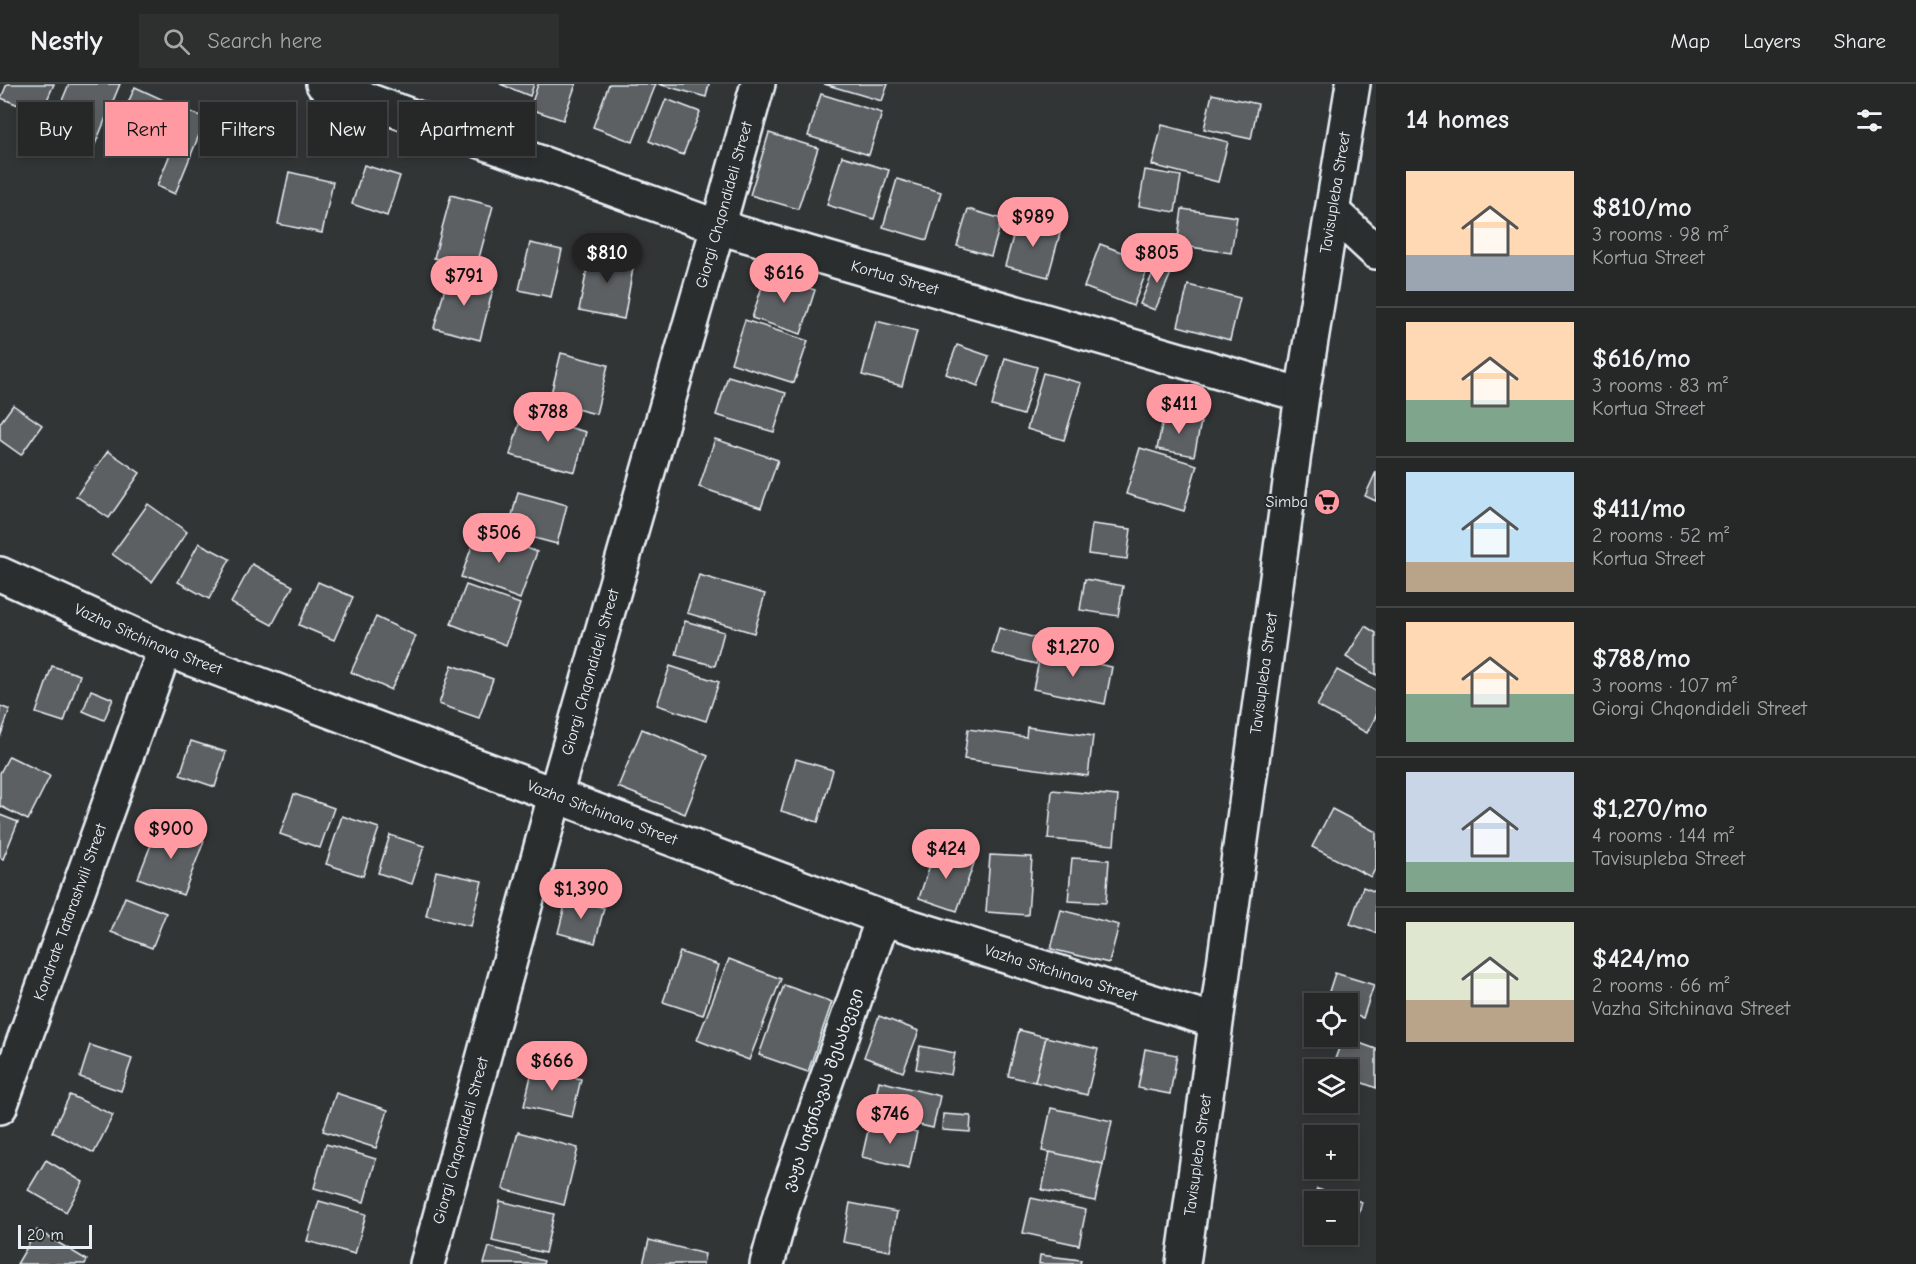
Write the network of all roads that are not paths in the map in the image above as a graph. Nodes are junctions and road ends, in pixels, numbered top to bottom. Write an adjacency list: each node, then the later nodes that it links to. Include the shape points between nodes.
1 (323, 84): 5 (street, Kortua Street)
2 (758, 84): 5 (street, Giorgi Chqondideli Street)
3 (1353, 84): 4 (street, Tavisupleba Street)
4 (1333, 212): 6 (street); 7 (street, Tavisupleba Street)
5 (718, 227): 7 (street, Kortua Street); 10 (street, Giorgi Chqondideli Street)
6 (1376, 252)
7 (1302, 395): 12 (street, Tavisupleba Street)
8 (0, 574): 9 (street, Vazha Sitchinava Street)
9 (165, 649): 10 (street, Vazha Sitchinava Street); 13 (street, Kondrate Tatarashvili Street)
10 (555, 796): 11 (street, Vazha Sitchinava Street); 14 (street, Giorgi Chqondideli Street)
11 (883, 918): 12 (street, Vazha Sitchinava Street); 15 (street, ვაჟა სიჭინავას შესახვევი, via 784,1202)
12 (1215, 1021): 16 (street, Tavisupleba Street)
13 (0, 1107)
14 (428, 1264)
15 (767, 1264)
16 (1183, 1264)

